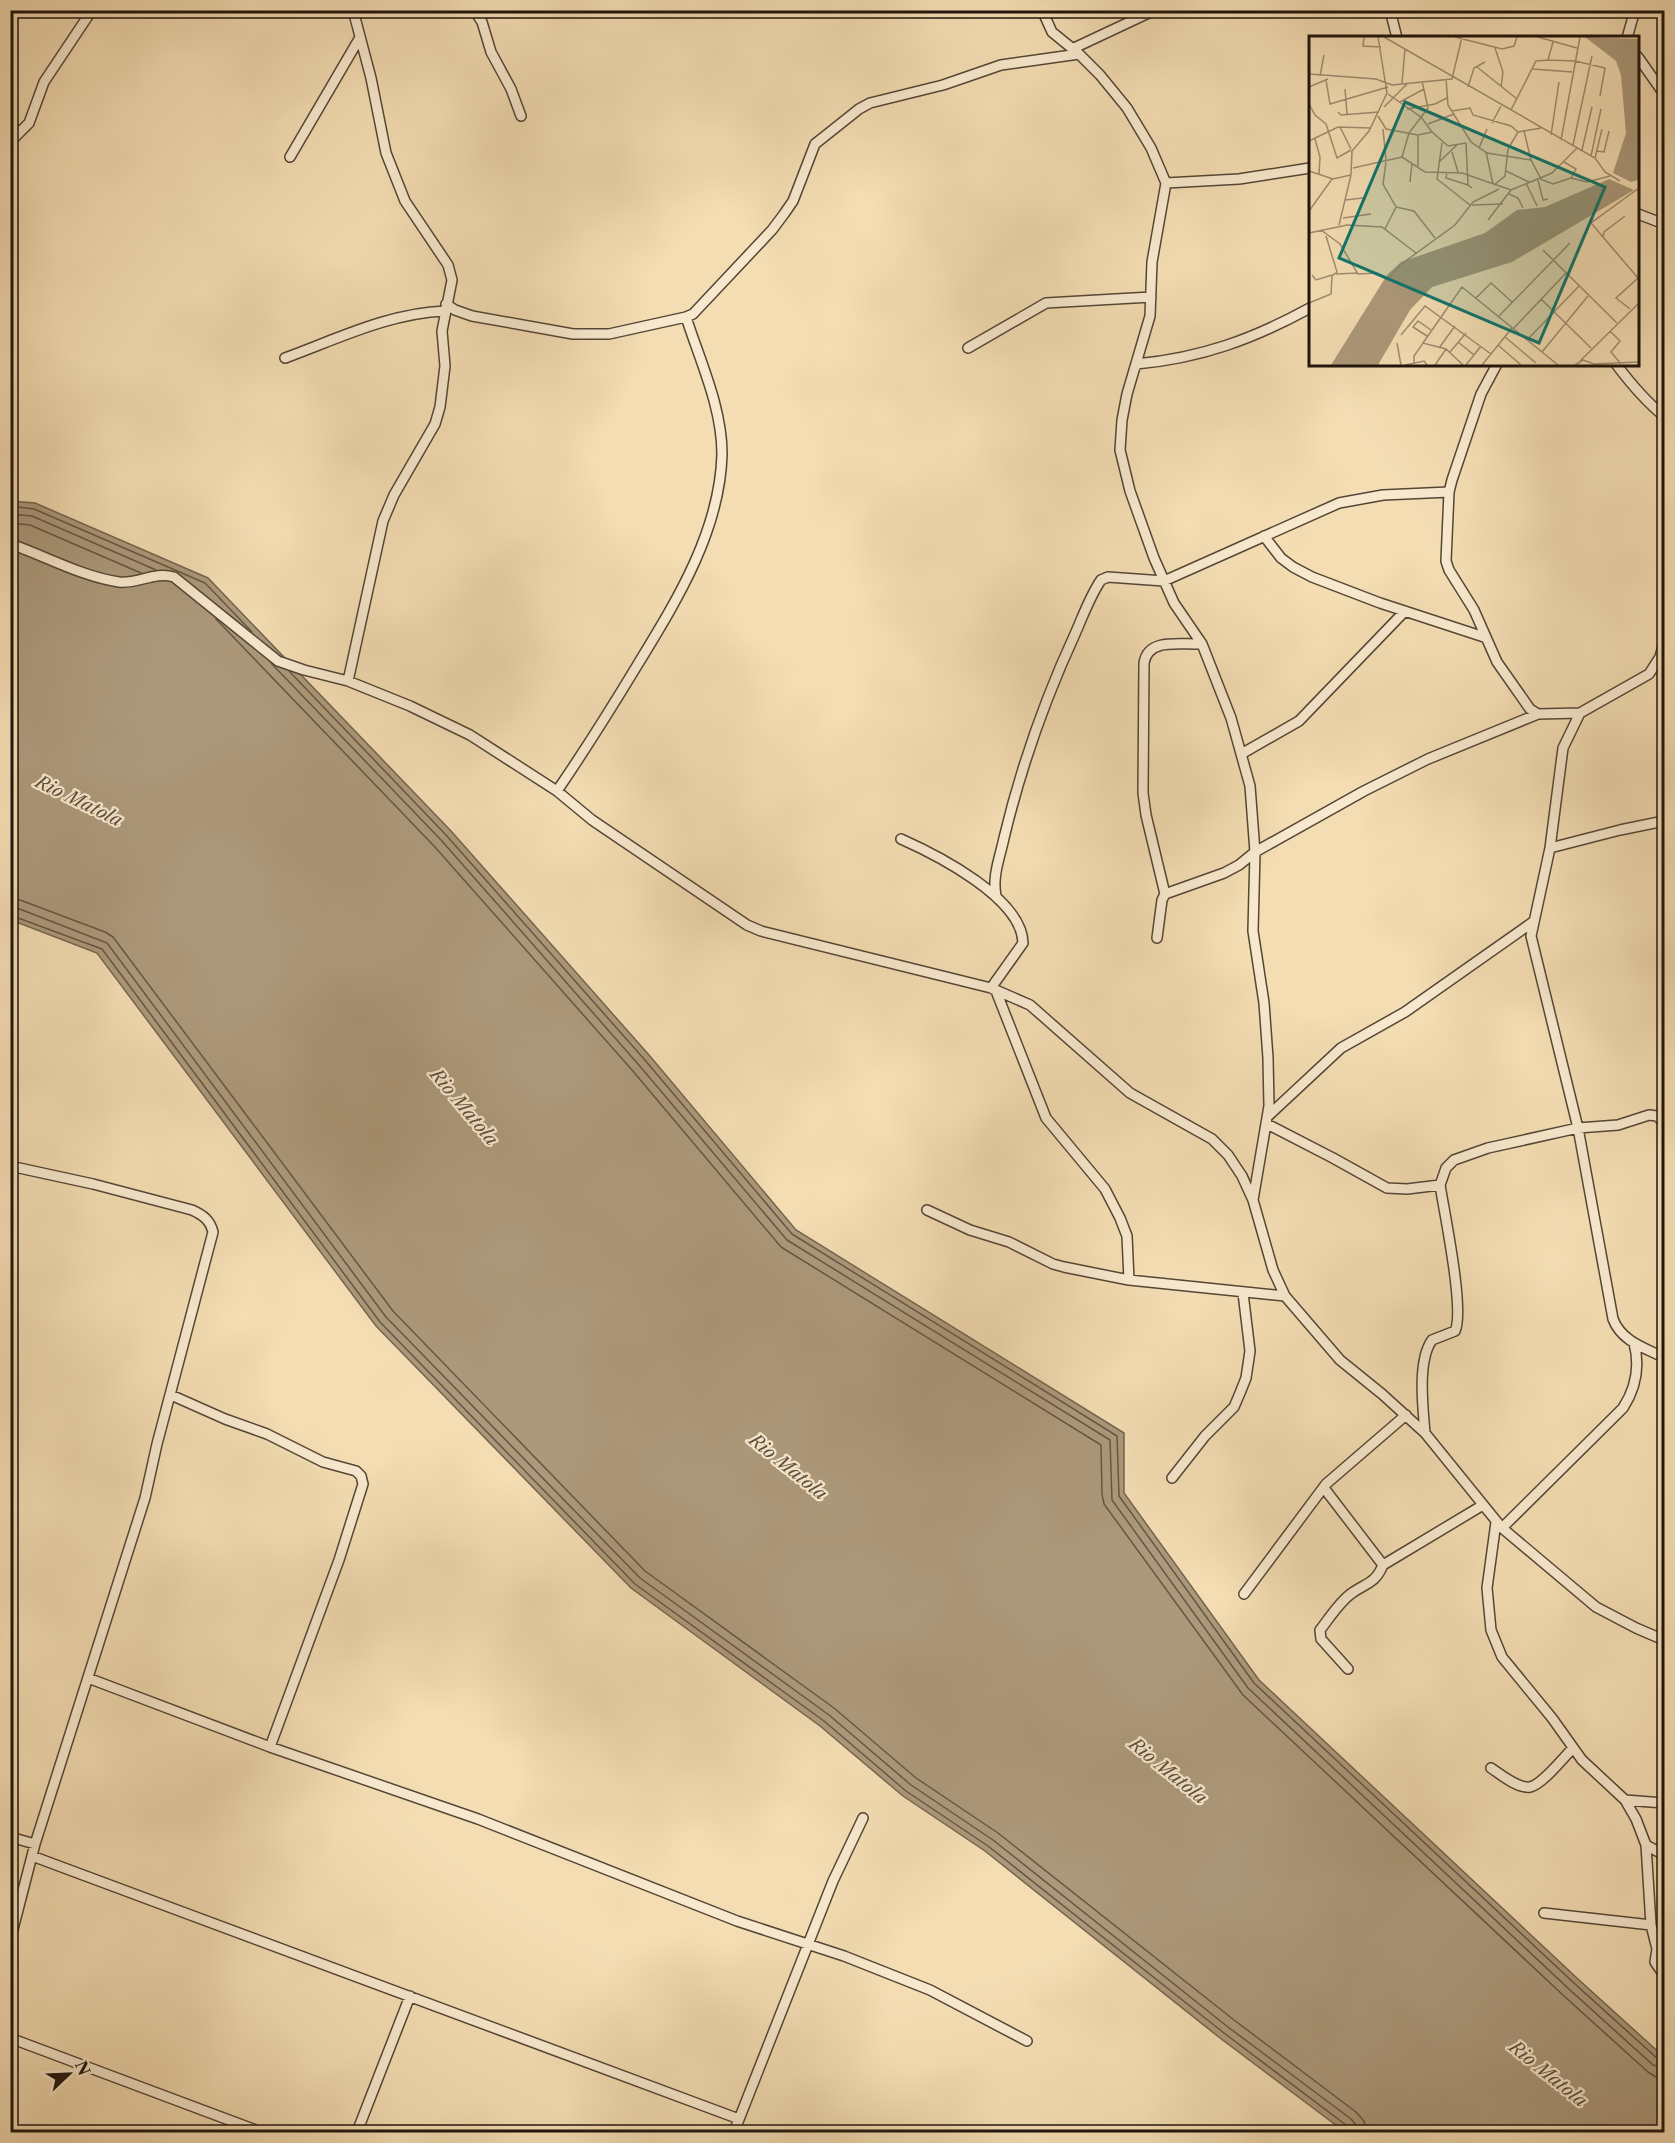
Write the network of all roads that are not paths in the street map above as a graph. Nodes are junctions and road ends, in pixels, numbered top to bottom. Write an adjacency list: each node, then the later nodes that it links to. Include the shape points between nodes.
1 (92, 10): 15 (street, via 44,82 29,123)
2 (353, 10): 10 (street)
3 (474, 10): 14 (street)
4 (1042, 10): 11 (street, via 1052,32)
5 (1155, 10): 11 (street)
6 (1390, 10): 8 (street)
7 (1635, 10): 9 (street)
8 (1396, 36)
9 (1628, 36)
10 (359, 39): 16 (street); 22 (street, via 386,153 401,193 451,274)
11 (1076, 51): 18 (street, via 1127,108); 24 (street, via 1001,64 859,109 815,144 793,201 772,231)
12 (1639, 58): 13 (street)
13 (1665, 94)
14 (521, 116)
15 (10, 142)
16 (290, 157)
17 (1309, 168): 18 (street, via 1239,180)
18 (1166, 183): 21 (street, via 1152,262)
19 (1639, 214): 20 (street)
20 (1665, 224)
21 (1151, 297): 25 (street, via 1046,303); 27 (street, via 1150,316)
22 (446, 307): 24 (street, via 472,316 573,334 609,334); 26 (street, via 398,317); 41 (street, via 440,407 435,424 383,521)
23 (1309, 309): 27 (street, via 1272,329 1212,351)
24 (686, 317): 45 (street, via 719,424 722,453 717,499 683,588)
25 (968, 348)
26 (285, 358)
27 (1136, 363): 36 (street, via 1122,420 1120,450 1130,491)
28 (1496, 366): 33 (street, via 1481,394)
29 (1617, 366): 30 (street, via 1632,386)
30 (1665, 416)
31 (10, 423): 32 (street)
32 (10, 449)
33 (1449, 492): 34 (street, via 1383,495 1339,503); 38 (street, via 1446,561)
34 (1264, 536): 36 (street); 37 (street, via 1293,567)
35 (10, 541): 41 (street, via 88,574 118,582 165,574 174,577 278,661)
36 (1164, 581): 40 (street); 51 (street, via 1108,577 1097,585 1053,679 1030,742 994,879)
37 (1405, 611): 38 (street); 44 (street, via 1299,721)
38 (1485, 637): 43 (street, via 1518,694)
39 (1665, 642): 42 (street, via 1649,674)
40 (1202, 645): 44 (street); 50 (street, via 1157,645 1148,652 1144,663 1144,804)
41 (348, 681): 45 (street, via 470,735)
42 (1581, 713): 43 (street); 48 (street, via 1563,748)
43 (1538, 714): 49 (street, via 1428,759)
44 (1243, 753): 49 (street)
45 (557, 791): 54 (street, via 592,820 747,925)
46 (1665, 821): 48 (street)
47 (901, 839): 51 (street, via 954,865)
48 (1550, 848): 52 (street)
49 (1255, 852): 50 (street, via 1224,873); 55 (street, via 1253,931 1264,1003)
50 (1166, 894): 53 (street)
51 (996, 896): 54 (street, via 1015,920 1023,943)
52 (1533, 922): 55 (street, via 1405,1012 1341,1048); 57 (street, via 1532,942)
53 (1157, 938)
54 (993, 990): 60 (street, via 1030,1005 1130,1093 1212,1139 1228,1155); 62 (street, via 1046,1118 1100,1181 1120,1218 1127,1236)
55 (1267, 1121): 59 (street, via 1387,1188); 60 (street)
56 (1665, 1123): 57 (street, via 1649,1115 1618,1125)
57 (1578, 1128): 59 (street, via 1488,1148 1454,1160 1446,1168); 65 (street, via 1613,1319 1619,1331)
58 (10, 1166): 68 (street, via 192,1209 211,1225 213,1232)
59 (1440, 1185): 70 (street, via 1459,1319 1455,1330 1432,1340 1427,1350 1423,1377)
60 (1253, 1200): 64 (street, via 1273,1270)
61 (927, 1210): 62 (street, via 1053,1264)
62 (1129, 1280): 63 (street)
63 (1243, 1293): 64 (street); 71 (street, via 1250,1351 1240,1393 1234,1407)
64 (1285, 1296): 69 (street, via 1340,1360)
65 (1634, 1343): 66 (street); 67 (street)
66 (1663, 1355): 67 (street)
67 (1638, 1362): 74 (street, via 1632,1395 1623,1408)
68 (171, 1395): 79 (street, via 145,1498); 80 (street, via 267,1434 323,1462 356,1471 363,1480 339,1560)
69 (1406, 1415): 70 (street); 72 (street)
70 (1425, 1433): 73 (street)
71 (1172, 1478)
72 (1324, 1488): 75 (street); 76 (street)
73 (1484, 1505): 74 (street); 75 (street)
74 (1499, 1525): 77 (street, via 1596,1607); 81 (street, via 1487,1588 1491,1630 1502,1657)
75 (1383, 1565): 78 (street, via 1379,1575 1351,1594 1320,1630 1321,1639)
76 (1244, 1594)
77 (1665, 1640)
78 (1348, 1669)
79 (88, 1678): 80 (street); 87 (street)
80 (270, 1747): 94 (street, via 478,1819 737,1922)
81 (1573, 1748): 82 (street, via 1539,1783 1529,1787); 83 (street)
82 (1491, 1768)
83 (1625, 1800): 84 (street); 88 (street)
84 (1665, 1803)
85 (863, 1818): 94 (street)
86 (10, 1837): 87 (street)
87 (35, 1845): 90 (street)
88 (1646, 1845): 89 (street); 92 (street)
89 (1665, 1855)
90 (32, 1856): 93 (street); 96 (street)
91 (1544, 1913): 92 (street)
92 (1651, 1925): 95 (street, via 1657,1949 1655,1962)
93 (10, 1941)
94 (807, 1944): 98 (street, via 930,1990); 99 (street)
95 (1665, 1975)
96 (410, 1996): 99 (street); 101 (street)
97 (10, 2038): 100 (street)
98 (1027, 2041)
99 (739, 2119): 102 (street)
100 (261, 2133)
101 (357, 2133)
102 (734, 2133)

